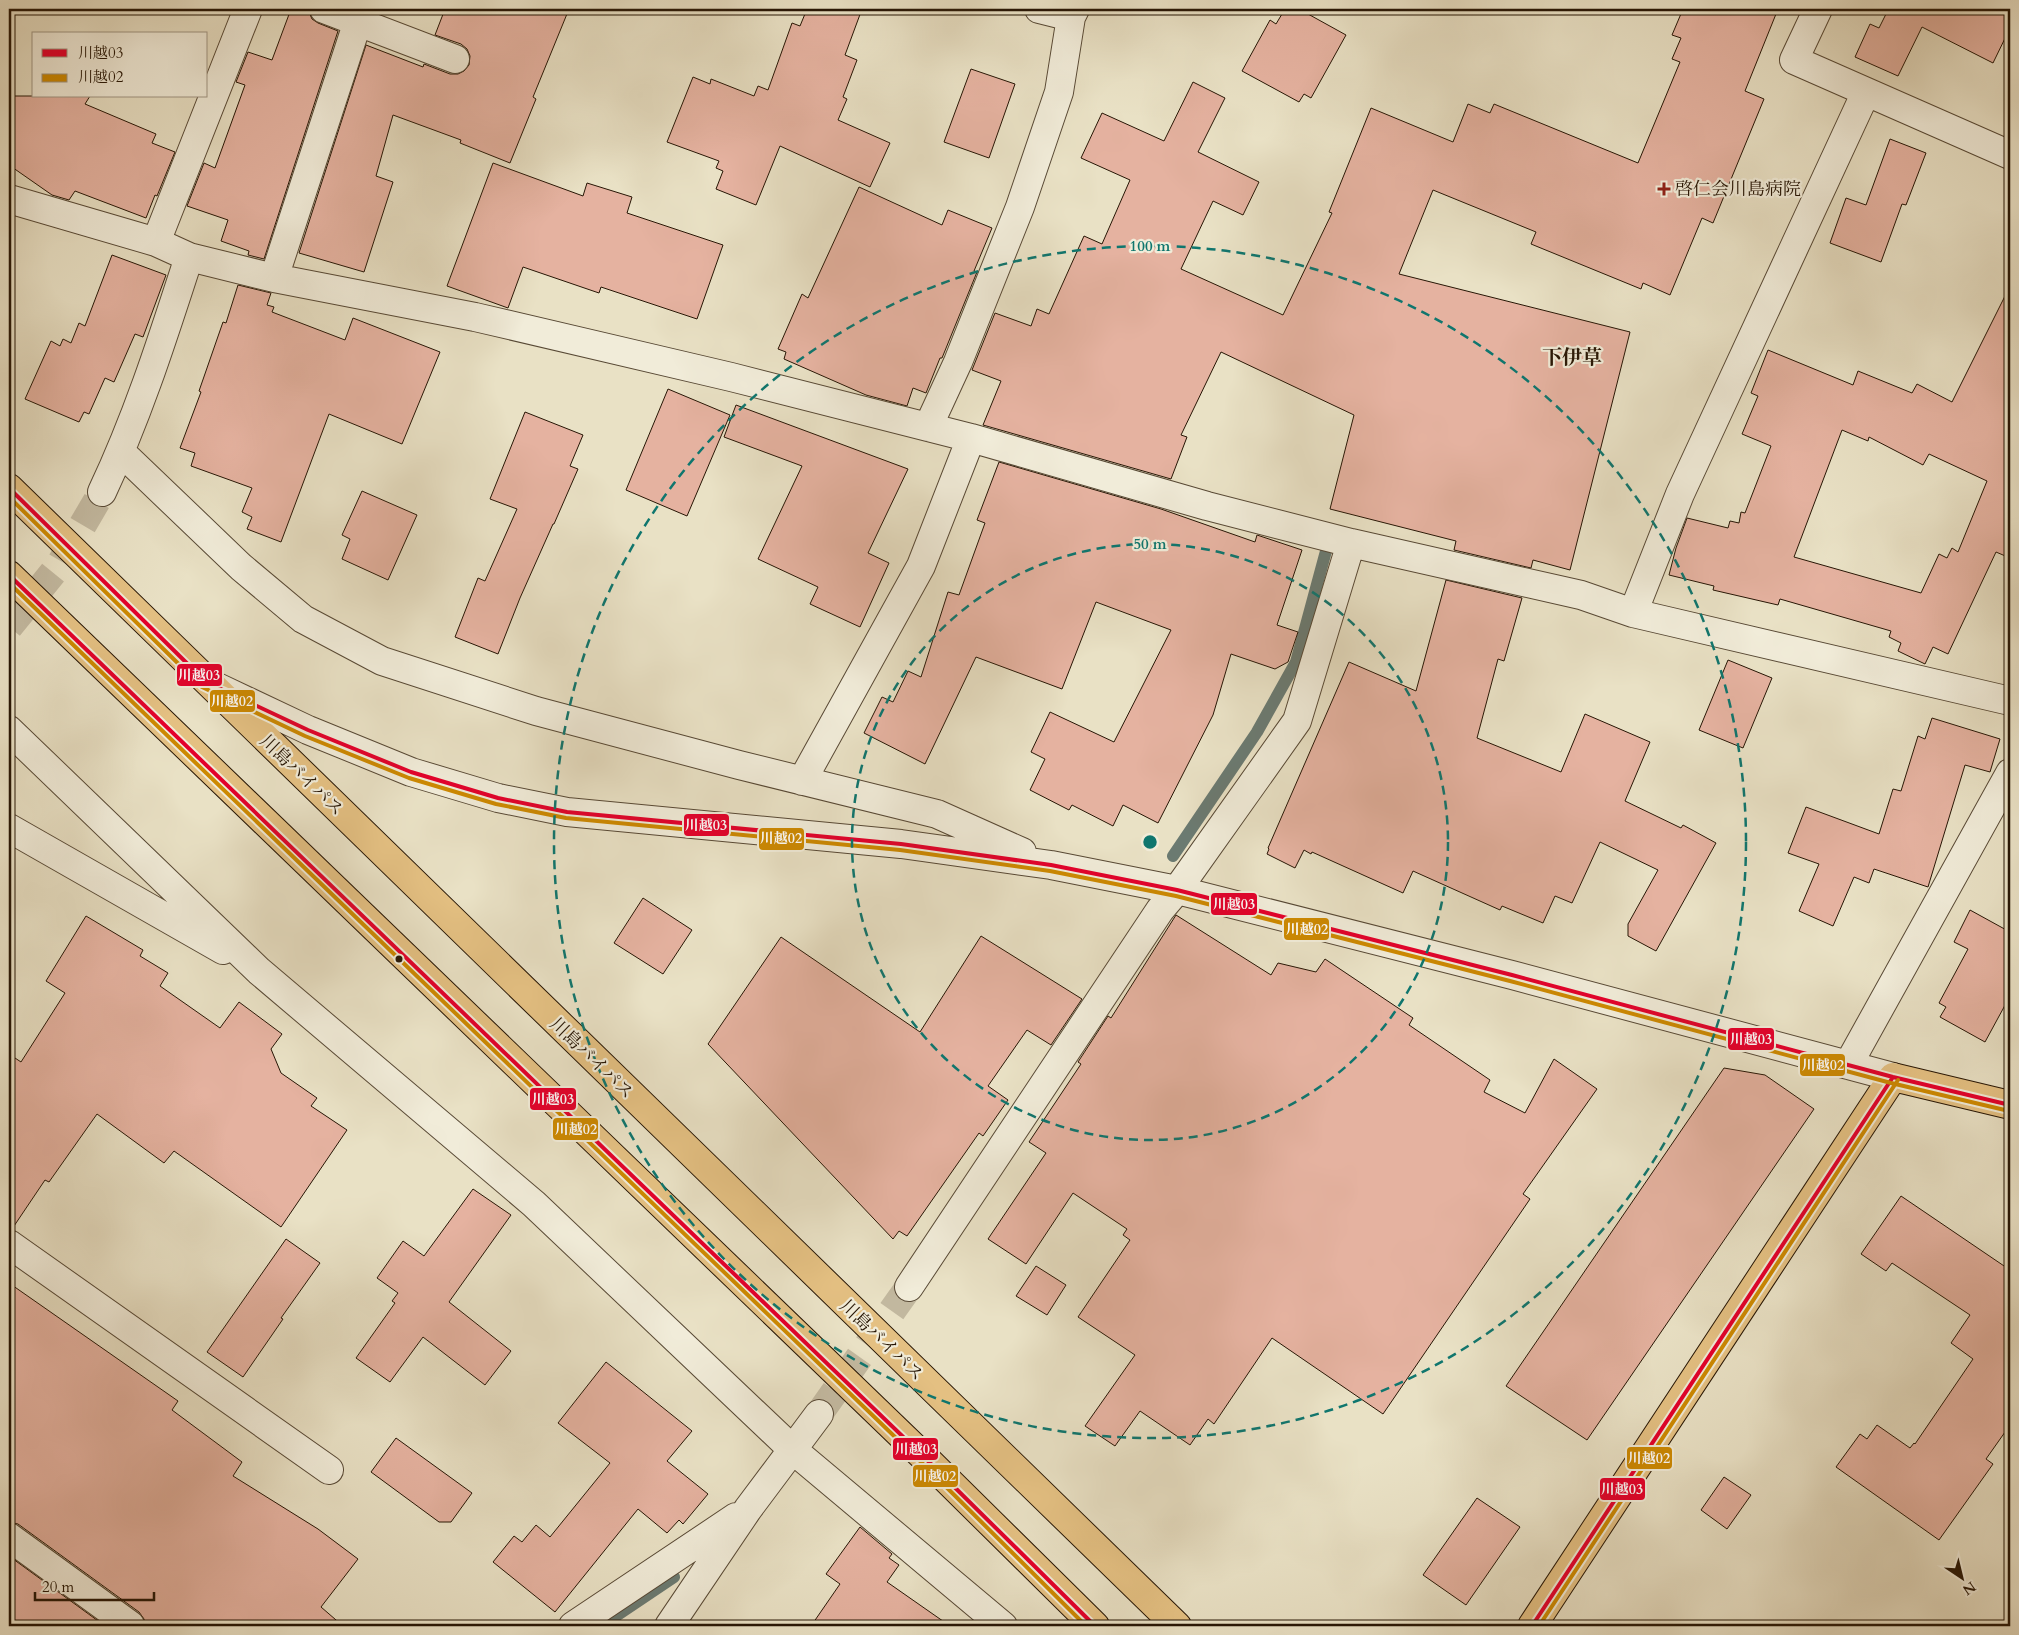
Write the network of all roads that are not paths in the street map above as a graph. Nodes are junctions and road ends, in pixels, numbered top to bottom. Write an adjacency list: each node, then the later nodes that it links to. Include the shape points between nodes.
1 (248, 9): 11 (street)
2 (324, 9): 6 (street)
3 (1040, 9): 5 (street)
4 (1818, 9): 8 (street, via 1794,60)
5 (1073, 13): 14 (street, via 1059,92 1020,207 958,362)
6 (358, 21): 7 (street); 13 (street)
7 (455, 59)
8 (1866, 92): 9 (street); 21 (street, via 1680,494)
9 (2010, 155)
10 (9, 199): 11 (street)
11 (156, 242): 12 (street)
12 (188, 257): 13 (street); 16 (street, via 156,361)
13 (274, 278): 14 (street, via 475,317)
14 (928, 427): 15 (street)
15 (971, 438): 19 (street, via 1207,506); 26 (street, via 921,566)
16 (121, 452): 18 (street); 26 (street, via 241,567 303,619 382,661 536,711)
17 (9, 488): 22 (main road, 川島バイパス)
18 (102, 492)
19 (1351, 543): 21 (street, via 1581,595); 29 (street, via 1297,722)
20 (9, 574): 45 (main road)
21 (1633, 613): 23 (street)
22 (206, 682): 28 (street, via 308,730 411,772 498,798 567,812 901,844); 46 (main road, 川島バイパス)
23 (2010, 701)
24 (9, 730): 30 (street)
25 (2010, 773): 31 (street)
26 (802, 780): 28 (street, via 937,814)
27 (9, 828): 30 (street)
28 (1051, 865): 29 (street)
29 (1178, 890): 31 (street, via 1512,975); 35 (street, via 1160,910)
30 (259, 971): 37 (street, via 534,1204)
31 (1848, 1066): 32 (street)
32 (1893, 1077): 33 (main road); 47 (main road)
33 (2010, 1105)
34 (9, 1244): 38 (street)
35 (909, 1287)
36 (819, 1414): 37 (street)
37 (793, 1450): 39 (street); 44 (street)
38 (329, 1470)
39 (748, 1509): 42 (street); 43 (street)
40 (9, 1537): 41 (street)
41 (129, 1626)
42 (573, 1626)
43 (669, 1626)
44 (1003, 1626)
45 (1095, 1626)
46 (1177, 1626)
47 (1532, 1626)

